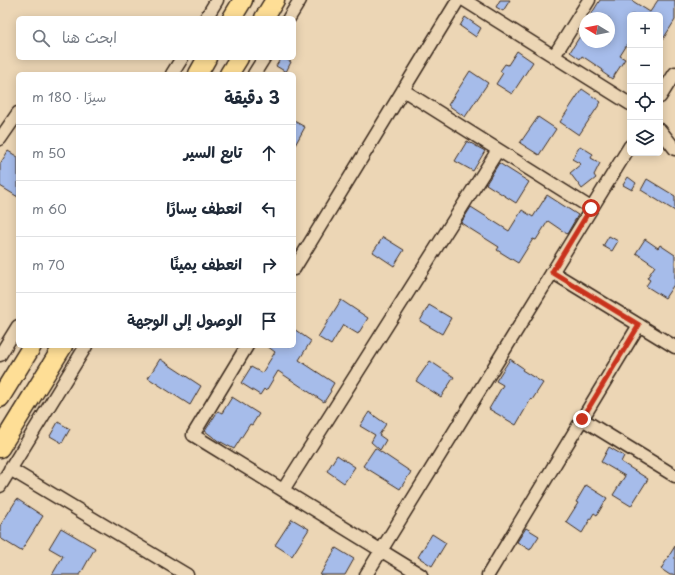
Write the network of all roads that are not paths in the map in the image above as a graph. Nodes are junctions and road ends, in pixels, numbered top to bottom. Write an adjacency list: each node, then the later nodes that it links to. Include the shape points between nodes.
1 (218, 0): 8 (street)
2 (243, 0): 9 (main road)
3 (275, 0): 10 (main road)
4 (300, 0): 11 (street)
5 (458, 0): 22 (street)
6 (464, 0): 12 (street)
7 (589, 0): 12 (street)
8 (207, 16)
9 (233, 16)
10 (265, 16)
11 (290, 16)
12 (554, 56): 24 (street)
13 (181, 60): 17 (street)
14 (206, 60): 18 (main road)
15 (238, 60): 19 (main road)
16 (263, 60): 20 (street)
17 (173, 72)
18 (199, 72)
19 (230, 72)
20 (255, 72)
21 (675, 73): 23 (street)
22 (403, 90): 29 (street); 32 (street)
23 (663, 92)
24 (627, 102)
25 (16, 116): 27 (street)
26 (663, 134): 28 (street)
27 (0, 139)
28 (675, 149)
29 (498, 150): 31 (street); 48 (street)
30 (627, 151): 31 (street)
31 (591, 208): 33 (street)
32 (296, 266)
33 (552, 272): 34 (street); 49 (street)
34 (639, 325): 36 (street); 43 (street)
35 (16, 329): 41 (street)
36 (675, 347)
37 (31, 348): 42 (main road)
38 (62, 348): 44 (main road)
39 (85, 348): 45 (street)
40 (246, 348): 48 (street, via 193,435)
41 (0, 355)
42 (0, 398)
43 (582, 419): 46 (street); 53 (street)
44 (0, 448)
45 (10, 469): 47 (street); 50 (street)
46 (675, 476)
47 (0, 486)
48 (283, 490): 49 (street)
49 (381, 550): 51 (street); 52 (street)
50 (187, 575)
51 (366, 575)
52 (421, 575)
53 (488, 575)

